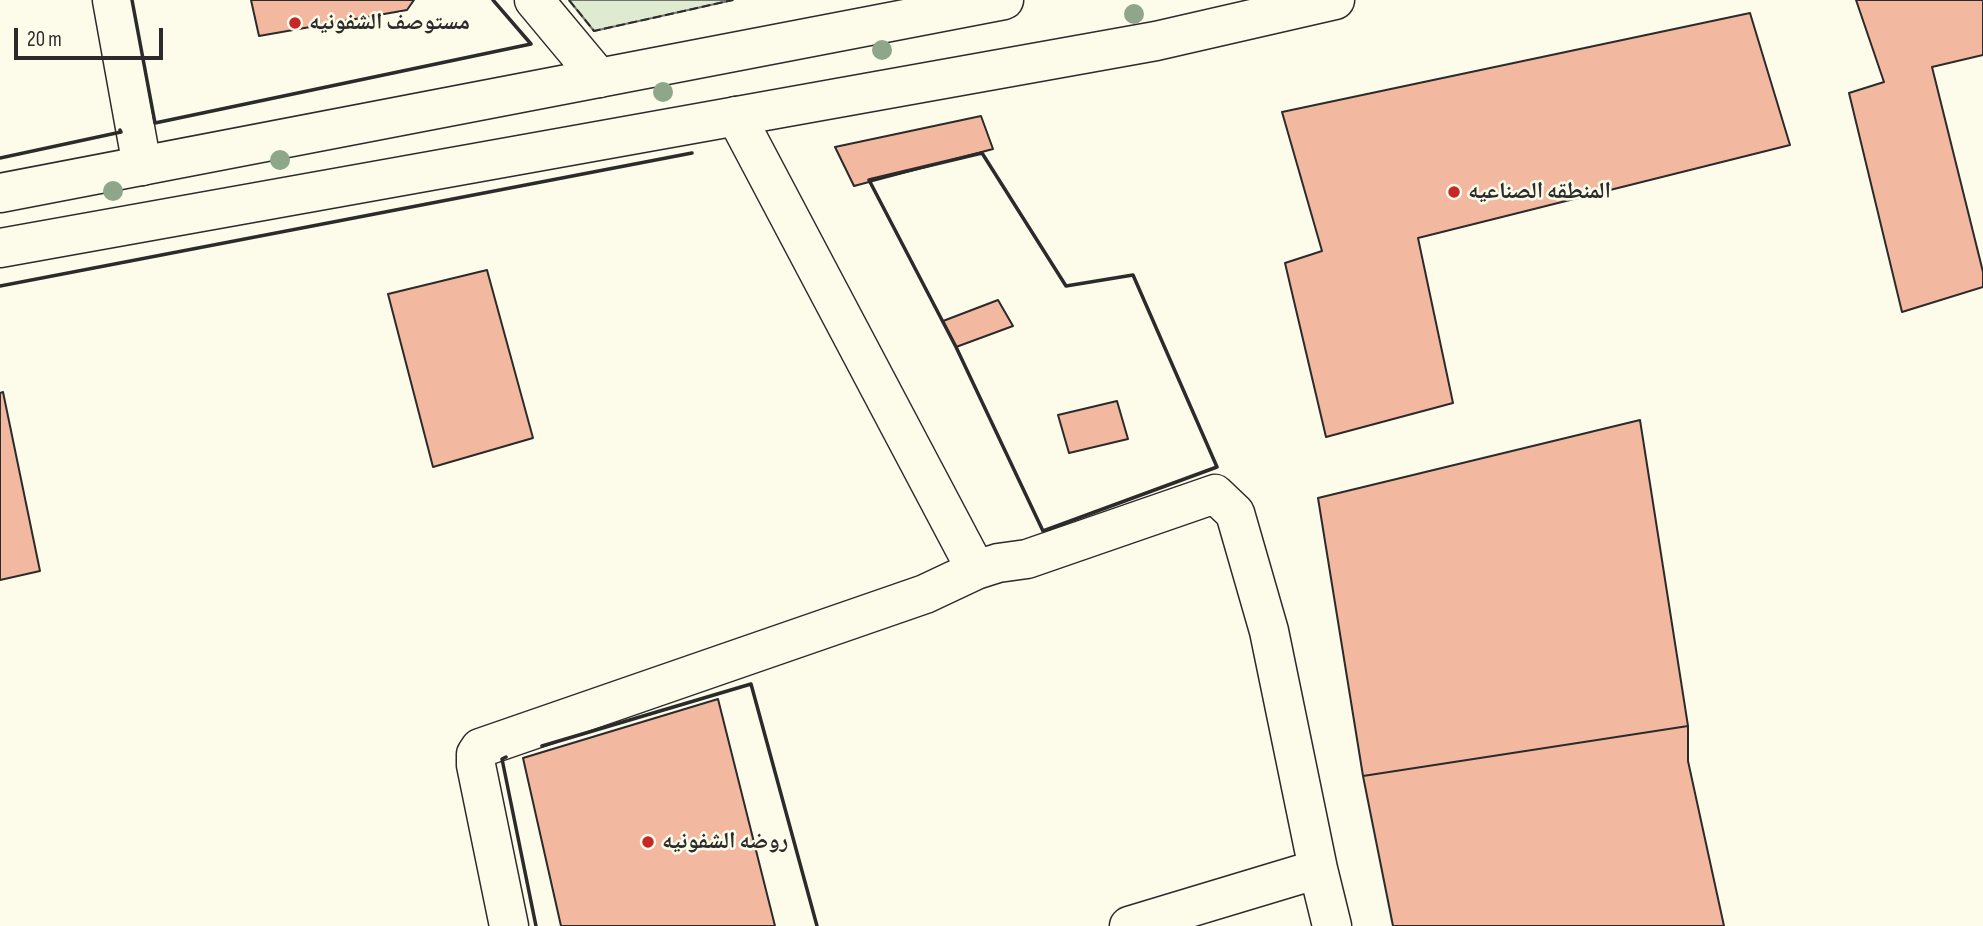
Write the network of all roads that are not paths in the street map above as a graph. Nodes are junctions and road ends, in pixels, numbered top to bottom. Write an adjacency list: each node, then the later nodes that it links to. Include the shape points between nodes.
1 (112, 0): 8 (main road)
2 (534, 0): 6 (main road)
3 (1004, 0): 5 (main road)
4 (1335, 0): 7 (main road, via 1156,41)
5 (940, 7): 6 (main road)
6 (599, 78): 8 (main road)
7 (736, 116): 10 (main road); 11 (main road)
8 (142, 166): 9 (main road)
9 (0, 193)
10 (0, 248)
11 (976, 570): 12 (main road, via 1027,559 1216,494 1235,513 1269,631); 13 (main road, via 925,594 480,748 476,765)
12 (1318, 869): 14 (main road); 15 (main road)
13 (509, 926)
14 (1129, 926)
15 (1332, 926)

